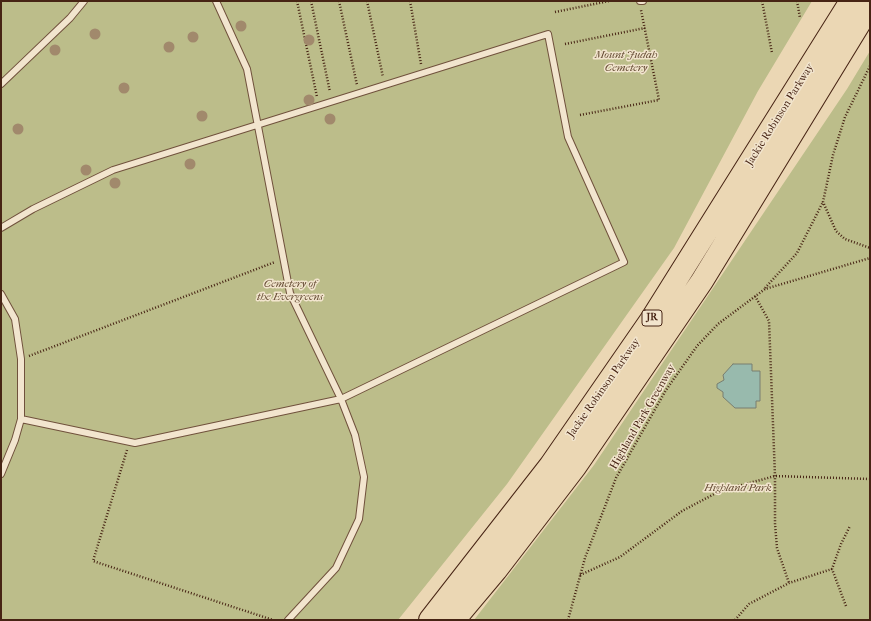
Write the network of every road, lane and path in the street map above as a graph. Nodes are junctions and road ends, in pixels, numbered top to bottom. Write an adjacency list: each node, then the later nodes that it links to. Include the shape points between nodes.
1 (84, 1): 21 (lane, via 70,18)
2 (216, 1): 27 (lane, via 247,69)
3 (297, 1): 25 (path)
4 (311, 1): 24 (path)
5 (339, 1): 23 (path)
6 (367, 1): 22 (path)
7 (410, 1): 20 (path)
8 (609, 1): 14 (path)
9 (641, 1): 16 (path)
10 (762, 1): 18 (path)
11 (797, 1): 15 (path)
12 (851, 1): 50 (highway, Jackie Robinson Parkway / JR, via 651,320 550,466)
13 (870, 6): 51 (highway, Jackie Robinson Parkway / JR, via 702,281 574,467 496,570)
14 (555, 12)
15 (800, 18)
16 (645, 28): 17 (path); 26 (path, via 659,100)
17 (565, 44)
18 (772, 53)
19 (870, 66): 28 (path, via 845,117 833,155)
20 (423, 73): 22 (lane); 37 (lane, via 548,34 568,137 624,262)
21 (1, 84)
22 (385, 85): 23 (lane)
23 (358, 94): 24 (lane)
24 (332, 102): 25 (lane)
25 (318, 106): 27 (lane)
26 (580, 115)
27 (257, 126): 29 (lane, via 113,170 33,209); 32 (lane)
28 (823, 202): 30 (path, via 836,231 845,239); 33 (path, via 796,253)
29 (1, 228)
30 (870, 248)
31 (870, 258): 33 (path, Highland Park Greenway)
32 (283, 259): 36 (path); 37 (lane, via 290,292)
33 (765, 289): 35 (path, Highland Park Greenway)
34 (1, 294): 36 (lane, via 15,319)
35 (755, 296): 41 (path, via 769,321); 45 (path, Highland Park Greenway, via 713,329 681,366 616,478)
36 (21, 359): 38 (lane)
37 (341, 399): 39 (lane, via 135,443); 49 (lane, via 355,435 364,477 359,519 336,568)
38 (20, 419): 39 (lane); 40 (lane, via 15,440)
39 (129, 442): 48 (path, via 93,561)
40 (1, 474)
41 (775, 476): 42 (path); 45 (path, via 720,491 682,511 620,556); 46 (path, via 777,548)
42 (870, 479)
43 (850, 526): 44 (path)
44 (832, 569): 46 (path); 47 (path)
45 (580, 575): 52 (path, Highland Park Greenway)
46 (790, 583): 53 (path, via 749,604)
47 (846, 606)
48 (273, 620)
49 (288, 620)
50 (430, 620)
51 (454, 620)
52 (568, 620)
53 (735, 620)

